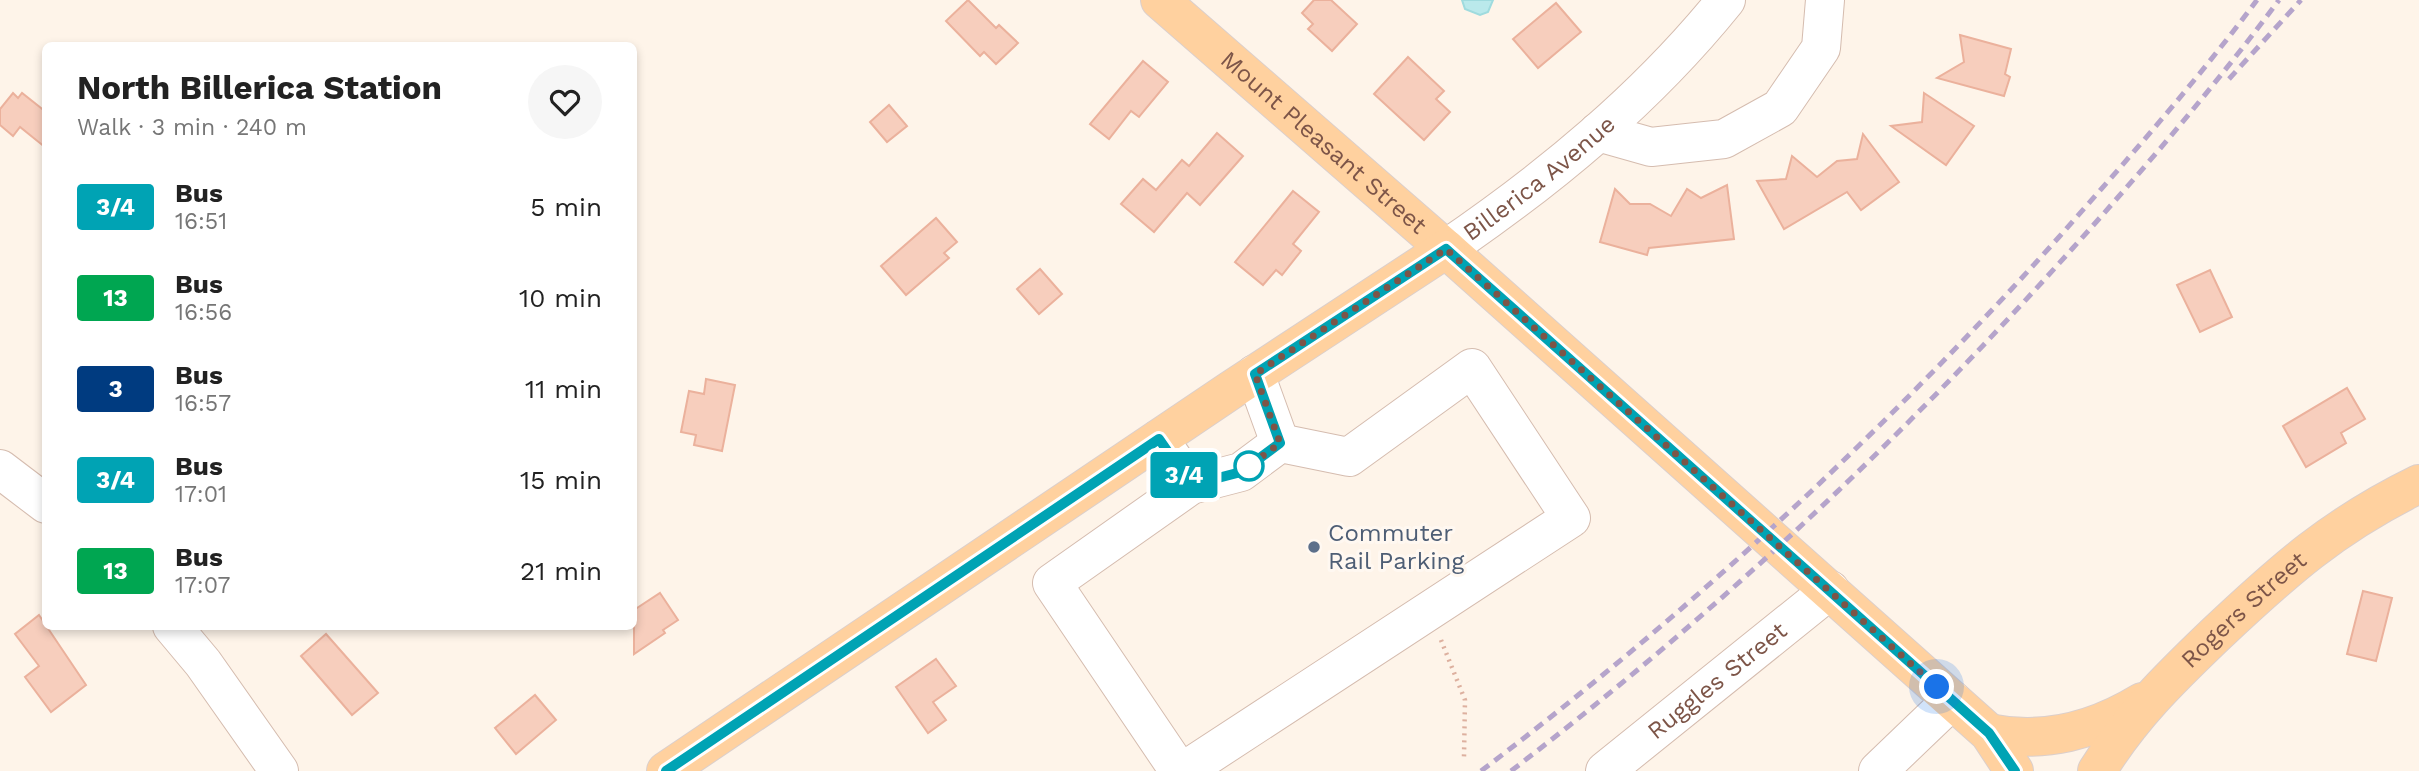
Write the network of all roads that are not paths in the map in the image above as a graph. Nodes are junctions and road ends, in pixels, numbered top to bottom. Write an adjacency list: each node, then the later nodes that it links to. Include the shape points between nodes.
1 (1160, 0): 5 (main road, Mount Pleasant Street)
2 (1726, 0): 4 (street, Billerica Avenue, via 1664,69)
3 (1825, 0): 4 (street, via 1821,48 1780,108 1724,139 1651,147)
4 (1598, 132): 5 (street, Billerica Avenue, via 1532,188)
5 (1446, 249): 6 (main road, Billerica Avenue); 13 (main road, Mount Pleasant Street)
6 (1255, 374): 7 (main road, Billerica Avenue); 8 (street)
7 (1159, 439): 11 (street); 20 (main road, Billerica Avenue)
8 (1280, 443): 11 (street, via 1241,472); 21 (street, via 1349,457 1472,368 1571,518)
9 (0, 469): 12 (street)
10 (2419, 484): 15 (main road, Rogers Street, via 2363,512 2316,544)
11 (1191, 485): 21 (street, via 1052,583)
12 (42, 501)
13 (1830, 590): 16 (main road, Mount Pleasant Street); 22 (street, Ruggles Street)
14 (175, 630): 19 (street)
15 (2150, 698): 17 (main road, via 2081,729 2031,738); 24 (main road, Rogers Street)
16 (1952, 701): 17 (main road, Mount Pleasant Street); 18 (street)
17 (1989, 733): 23 (main road, Mount Pleasant Street)
18 (1885, 768)
19 (279, 771)
20 (666, 771)
21 (1181, 771)
22 (1605, 771)
23 (2014, 771)
24 (2097, 771)

